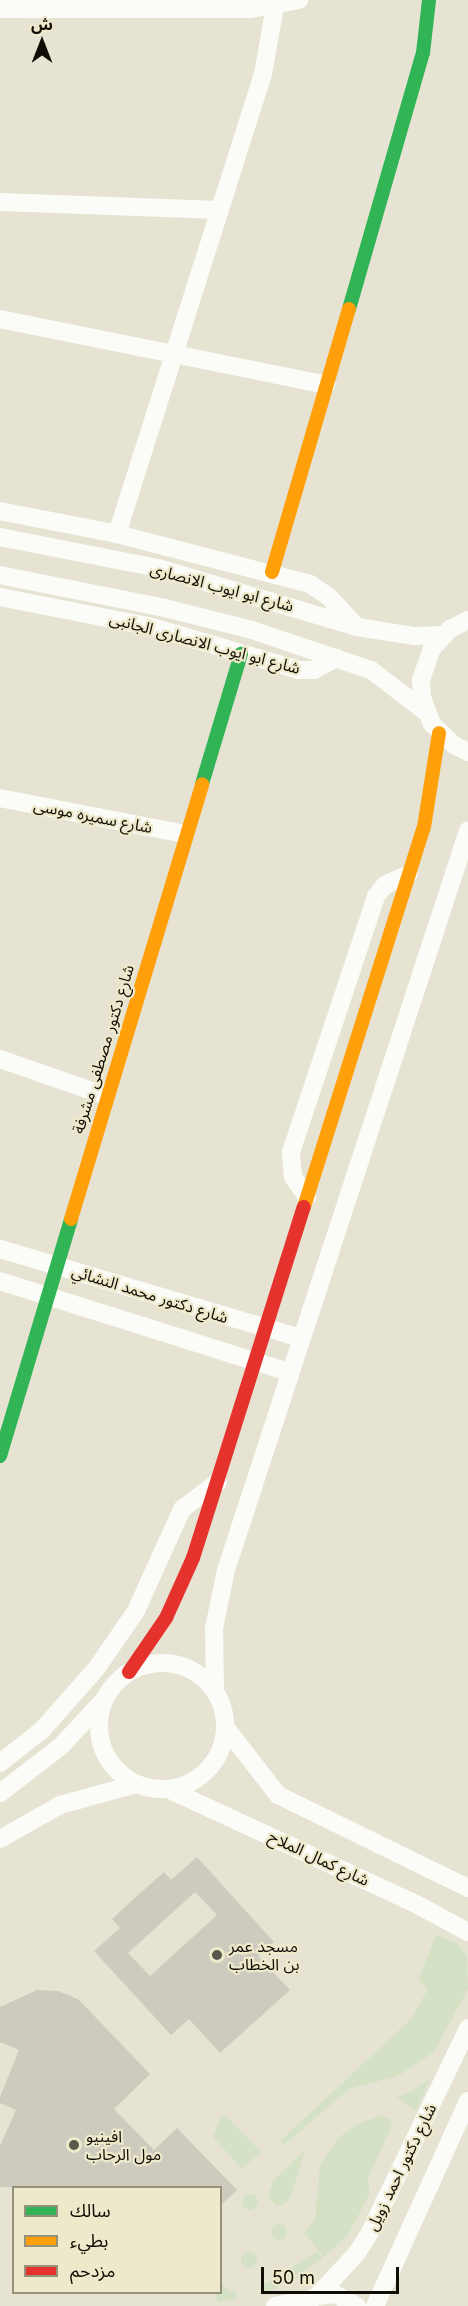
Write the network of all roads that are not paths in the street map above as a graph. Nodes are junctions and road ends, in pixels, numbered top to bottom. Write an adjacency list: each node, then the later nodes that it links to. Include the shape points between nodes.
1 (299, 0): 3 (street)
2 (429, 0): 9 (street, via 423,52)
3 (275, 6): 4 (street, via 164,11); 6 (street, via 263,74)
4 (0, 9)
5 (0, 202): 6 (street)
6 (220, 210): 8 (street)
7 (0, 319): 8 (street)
8 (175, 354): 9 (street); 11 (street)
9 (326, 385): 13 (street)
10 (0, 511): 11 (street)
11 (117, 534): 13 (street)
12 (0, 537): 17 (street, شارع ابو ايوب الانصارى, via 168,571)
13 (272, 572): 17 (street, via 310,584 328,596)
14 (0, 575): 20 (street, شارع ابو ايوب الانصارى, via 165,608 252,630)
15 (0, 597): 19 (street, شارع ابو ايوب الانصارى الجانبى, via 148,626)
16 (465, 619): 18 (street)
17 (357, 627): 18 (street, شارع ابو ايوب الانصارى, via 414,636)
18 (443, 635): 21 (street, via 425,663 422,697)
19 (242, 654): 20 (street, شارع ابو ايوب الانصارى الجانبى, via 299,670 314,670); 26 (street, شارع دكتور مصطفى مشرفة)
20 (337, 658): 21 (street, شارع ابو ايوب الانصارى, via 371,670)
21 (427, 713): 22 (street)
22 (439, 733): 23 (street); 27 (street, via 431,796)
23 (468, 752)
24 (0, 798): 26 (street, شارع سميره موسى)
25 (468, 831): 36 (street)
26 (186, 834): 29 (street, شارع دكتور مصطفى مشرفة)
27 (409, 874): 30 (street); 30 (street, via 390,882 376,896 291,1152 293,1177)
28 (0, 1059): 29 (street)
29 (106, 1096): 32 (street, شارع دكتور مصطفى مشرفة)
30 (307, 1197): 35 (street)
31 (0, 1249): 32 (street, شارع دكتور محمد النشائي)
32 (54, 1265): 34 (street, شارع دكتور مصطفى مشرفة); 35 (street, شارع دكتور محمد النشائي)
33 (0, 1281): 34 (street, شارع دكتور محمد النشائي)
34 (46, 1296): 37 (street, شارع دكتور محمد النشائي); 39 (street, شارع دكتور مصطفى مشرفة)
35 (266, 1328): 36 (street, شارع دكتور محمد النشائي); 37 (street)
36 (300, 1338): 38 (street)
37 (256, 1361): 38 (street, شارع دكتور محمد النشائي); 40 (street)
38 (289, 1372): 42 (street, via 220,1595 212,1651)
39 (0, 1456)
40 (218, 1482): 41 (street, via 181,1589); 45 (street, via 182,1509 141,1602 96,1669 42,1730)
41 (129, 1672): 42 (street, via 144,1665 176,1664 191,1670); 43 (street)
42 (215, 1691): 44 (street)
43 (104, 1700): 46 (street, via 99,1728 106,1755 114,1767); 48 (street, via 61,1746)
44 (226, 1728): 47 (street, via 214,1762 202,1776); 50 (street, via 278,1795)
45 (0, 1763)
46 (137, 1784): 47 (street); 49 (street, via 60,1804)
47 (168, 1789): 51 (street, شارع كمال الملاح)
48 (0, 1793)
49 (0, 1839)
50 (468, 1888)
51 (468, 1932)
52 (468, 2028): 54 (street, شارع دكتور احمد زويل, via 370,2232 357,2253)
53 (468, 2101): 57 (street, شارع دكتور احمد زويل)
54 (310, 2300): 55 (street); 56 (street, via 335,2294)
55 (275, 2306)
56 (357, 2306)
57 (375, 2306)

